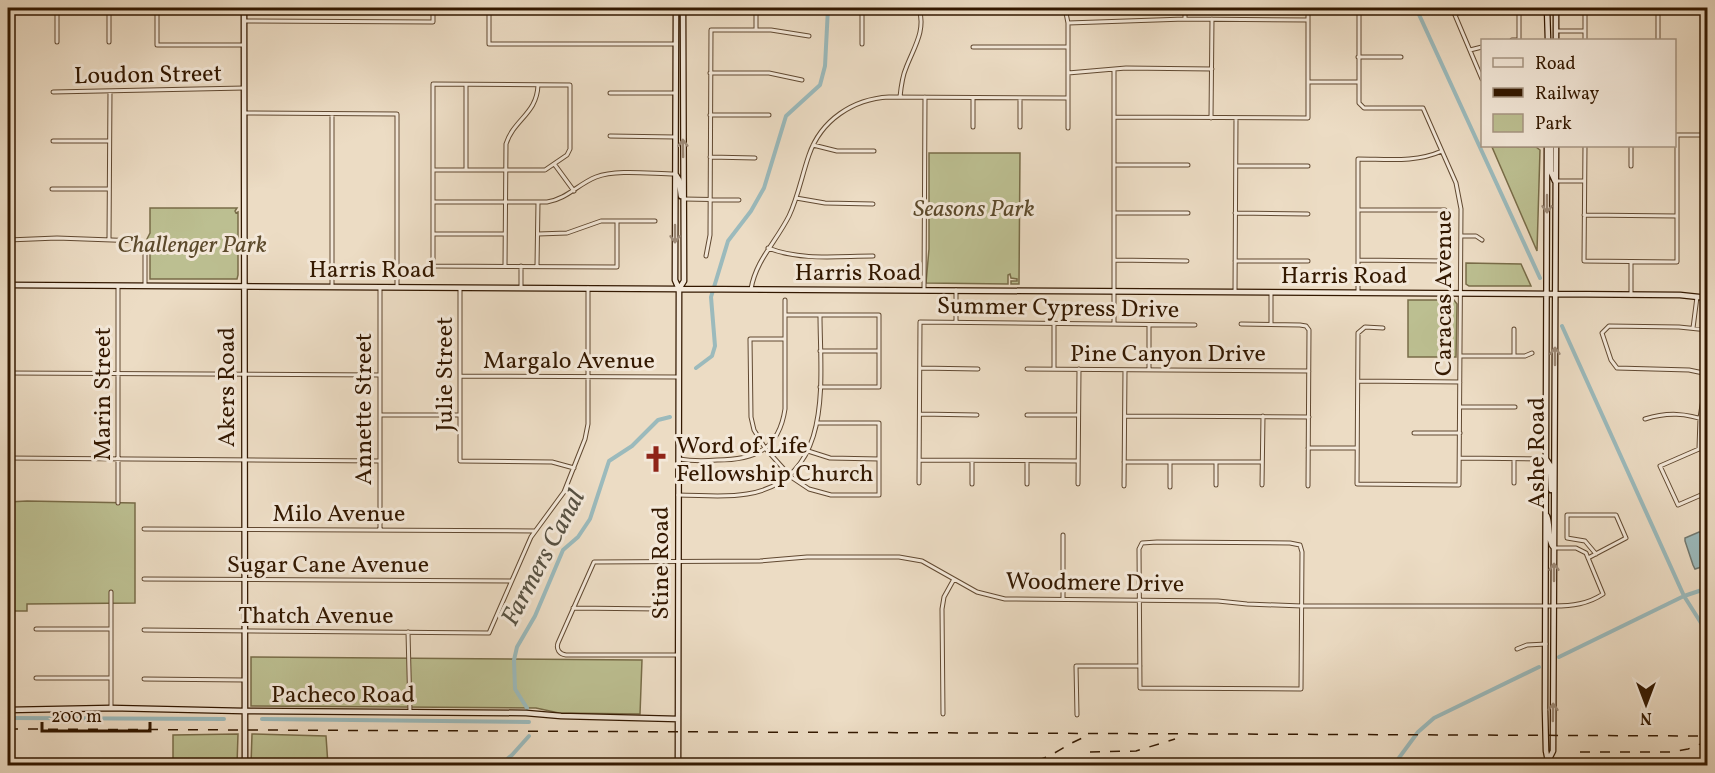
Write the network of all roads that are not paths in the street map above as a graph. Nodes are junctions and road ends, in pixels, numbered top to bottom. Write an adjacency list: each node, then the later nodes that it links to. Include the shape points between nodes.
1 (11, 8): 41 (street)
2 (57, 8): 42 (street)
3 (109, 8): 43 (street)
4 (157, 8): 46 (street, via 157,45)
5 (244, 8): 30 (street, Akers Road)
6 (433, 8): 30 (street, via 433,22)
7 (489, 8): 44 (street, via 489,44)
8 (676, 8): 44 (street, Stine Road)
9 (683, 8): 55 (street, Stine Road)
10 (756, 8): 32 (street)
11 (798, 8): 25 (street)
12 (885, 8): 25 (street)
13 (919, 8): 69 (street, via 921,33 904,73)
14 (1065, 8): 31 (street)
15 (1185, 8): 27 (street)
16 (1308, 8): 29 (street)
17 (1359, 8): 51 (street)
18 (1452, 8): 26 (street)
19 (1472, 8): 26 (street)
20 (1519, 8): 36 (street)
21 (1547, 8): 37 (street)
22 (1556, 8): 33 (street)
23 (1585, 9): 24 (street); 34 (street)
24 (1658, 10): 40 (street)
25 (862, 11): 45 (street)
26 (1455, 14): 50 (street)
27 (1185, 19): 28 (street); 31 (street)
28 (1212, 19): 29 (street); 53 (street)
29 (1308, 20): 60 (street)
30 (244, 21): 46 (street, Akers Road)
31 (1068, 23): 48 (street)
32 (756, 30): 35 (street); 56 (street, via 711,30)
33 (1556, 31): 34 (street); 38 (street)
34 (1585, 31): 39 (street)
35 (809, 36)
36 (1519, 39)
37 (1548, 39)
38 (1556, 39)
39 (1585, 39)
40 (1658, 39)
41 (11, 41)
42 (57, 42)
43 (109, 42)
44 (675, 44): 55 (street); 68 (street, Stine Road)
45 (862, 44)
46 (244, 45): 64 (street, Akers Road)
47 (973, 46): 48 (street)
48 (1068, 47): 57 (street)
49 (1481, 47): 50 (street)
50 (1470, 50): 58 (street)
51 (1359, 57): 52 (street); 61 (street)
52 (1401, 57)
53 (1212, 69): 54 (street); 79 (street)
54 (1114, 70): 57 (street); 78 (street)
55 (683, 72): 116 (street, Stine Road, one-way to 55)
56 (710, 73): 59 (street, via 769,73); 76 (street)
57 (1068, 73): 73 (street)
58 (1481, 77)
59 (802, 80)
60 (1308, 82): 61 (street); 80 (street, via 1308,118)
61 (1358, 82): 97 (street, Caracas Avenue, via 1359,103 1364,108 1422,108)
62 (466, 85): 63 (street); 106 (street, via 433,84); 107 (street)
63 (538, 85): 100 (street, via 570,85 570,150); 108 (street, via 533,107 508,138)
64 (244, 88): 65 (street, Loudon Street); 74 (street, Akers Road)
65 (110, 91): 66 (street, Loudon Street); 89 (street)
66 (53, 92)
67 (610, 93): 68 (street)
68 (675, 93): 87 (street, Stine Road)
69 (900, 97): 70 (street); 90 (street, via 873,99 847,108 827,124)
70 (925, 97): 71 (street); 166 (street)
71 (973, 98): 72 (street); 81 (street)
72 (1020, 98): 73 (street); 82 (street)
73 (1068, 98): 83 (street)
74 (244, 113): 75 (street); 157 (street, Akers Road)
75 (332, 114): 158 (street); 160 (street, via 397,114)
76 (710, 115): 77 (street); 98 (street)
77 (769, 115)
78 (1115, 117): 79 (street); 101 (street)
79 (1211, 118): 80 (street)
80 (1236, 118): 103 (street)
81 (972, 127)
82 (1020, 127)
83 (1068, 128)
84 (1676, 135): 85 (street); 131 (street)
85 (1707, 135)
86 (610, 136): 87 (street)
87 (675, 136): 109 (street, Stine Road)
88 (53, 141): 89 (street)
89 (110, 141): 113 (street)
90 (813, 145): 96 (street, via 837,151); 115 (street)
91 (1549, 147): 110 (street, via 1551,172)
92 (1549, 147): 173 (street, Ashe Road, one-way to 173)
93 (1556, 147): 110 (street, Ashe Road)
94 (1585, 147): 111 (street)
95 (1631, 147): 105 (street)
96 (874, 151)
97 (1442, 151): 123 (street, via 1414,159 1359,159); 137 (street, Caracas Avenue, via 1458,190)
98 (710, 157): 99 (street); 117 (street)
99 (755, 158)
100 (555, 165): 108 (street, via 545,170); 114 (street)
101 (1115, 165): 102 (street); 125 (street)
102 (1188, 165)
103 (1236, 166): 104 (street); 127 (street)
104 (1308, 166)
105 (1630, 166)
106 (433, 170): 107 (street); 119 (street)
107 (466, 170): 108 (street)
108 (505, 170): 120 (street)
109 (675, 174): 114 (street, via 605,175); 130 (street); 164 (street, Stine Road, one-way to 164, via 675,280)
110 (1556, 181): 111 (street); 174 (street, Ashe Road)
111 (1584, 182): 129 (street)
112 (52, 189): 113 (street)
113 (109, 189): 138 (street)
114 (574, 190): 121 (street, via 554,201)
115 (796, 198): 122 (street); 141 (street, via 789,217)
116 (684, 199): 117 (street); 130 (street, Stine Road)
117 (710, 199): 118 (street); 142 (street, via 710,235)
118 (739, 200)
119 (433, 202): 120 (street); 134 (street)
120 (505, 202): 121 (street); 135 (street)
121 (538, 202): 136 (street)
122 (873, 204)
123 (1358, 210): 124 (street); 145 (street)
124 (1445, 210)
125 (1115, 213): 126 (street); 144 (street)
126 (1188, 213)
127 (1235, 213): 128 (street); 147 (street)
128 (1308, 214)
129 (1584, 215): 131 (street); 150 (street, via 1584,261)
130 (683, 216): 164 (street, Stine Road, via 684,281)
131 (1677, 216): 150 (street, via 1677,262)
132 (617, 221): 133 (street); 136 (street, via 595,222 567,233); 153 (street, via 617,267)
133 (655, 221)
134 (433, 234): 135 (street); 151 (street, via 433,266)
135 (505, 234): 151 (street)
136 (538, 234): 153 (street)
137 (1461, 236): 140 (street); 172 (street, Caracas Avenue)
138 (109, 239): 139 (street); 156 (street, via 143,243)
139 (8, 240)
140 (1482, 240)
141 (768, 248): 143 (street, via 802,256); 165 (street, via 758,264)
142 (705, 256)
143 (873, 256)
144 (1114, 260): 146 (street); 168 (street)
145 (1358, 260): 149 (street); 171 (street)
146 (1187, 261)
147 (1235, 261): 148 (street); 169 (street)
148 (1308, 261)
149 (1444, 261)
150 (1631, 262): 175 (street)
151 (505, 266): 152 (street)
152 (521, 266): 153 (street); 162 (street)
153 (537, 266)
154 (8, 285): 155 (street, Harris Road)
155 (118, 286): 156 (street, Harris Road); 207 (street, Marin Street)
156 (145, 286): 157 (street, Harris Road)
157 (244, 286): 158 (street, Harris Road); 208 (street, Akers Road)
158 (332, 287): 159 (street, Harris Road)
159 (380, 287): 160 (street, Harris Road); 210 (street, Annette Street)
160 (397, 287): 161 (street, Harris Road)
161 (460, 288): 162 (street, Harris Road); 211 (street, Julie Street)
162 (521, 288): 163 (street, Harris Road)
163 (588, 288): 164 (street, Harris Road); 212 (street)
164 (679, 289): 165 (street, Harris Road); 213 (street, Stine Road)
165 (752, 289): 166 (street, Harris Road)
166 (924, 290): 167 (street, Harris Road)
167 (956, 290): 168 (street, Harris Road); 181 (street)
168 (1114, 291): 169 (street, Harris Road); 183 (street)
169 (1235, 292): 170 (street, Harris Road)
170 (1271, 292): 171 (street, Harris Road); 185 (street)
171 (1358, 293): 172 (street, Harris Road)
172 (1461, 294): 173 (street, Harris Road); 196 (street, Caracas Avenue)
173 (1547, 294): 174 (street, Harris Road); 244 (street, Ashe Road)
174 (1555, 294): 175 (street, Harris Road); 269 (street, Ashe Road, one-way to 174)
175 (1631, 295): 176 (street, Harris Road)
176 (1697, 297): 177 (street, Harris Road); 189 (street)
177 (1707, 298)
178 (785, 300): 179 (street)
179 (785, 315): 180 (street); 192 (street)
180 (820, 315): 193 (street); 194 (street, via 879,315)
181 (956, 322): 182 (street, Summer Cypress Drive); 198 (street, Summer Cypress Drive, via 920,322)
182 (1054, 323): 183 (street, Summer Cypress Drive); 201 (street)
183 (1114, 324): 186 (street, Summer Cypress Drive)
184 (1241, 324): 185 (street)
185 (1271, 324): 205 (street, via 1306,326 1310,335)
186 (1149, 325): 187 (street, Summer Cypress Drive); 204 (street)
187 (1195, 325)
188 (1383, 328): 214 (street, via 1360,330)
189 (1693, 328): 191 (street); 209 (street, via 1609,326 1602,333 1617,368)
190 (1514, 329): 197 (street)
191 (1707, 330)
192 (785, 339): 234 (street, via 784,417 779,431); 234 (street, via 750,339 751,417)
193 (820, 351): 194 (street); 216 (street)
194 (879, 351): 216 (street, via 879,387)
195 (1532, 353): 197 (street)
196 (1460, 356): 197 (street); 215 (street, Caracas Avenue)
197 (1514, 357)
198 (920, 368): 199 (street); 219 (street)
199 (978, 369)
200 (1027, 369): 201 (street, Pine Canyon Drive)
201 (1054, 369): 202 (street, Pine Canyon Drive)
202 (1079, 369): 203 (street, Pine Canyon Drive); 223 (street)
203 (1125, 370): 204 (street, Pine Canyon Drive); 225 (street)
204 (1149, 370): 205 (street, Pine Canyon Drive)
205 (1309, 371): 227 (street)
206 (8, 373): 207 (street)
207 (118, 374): 208 (street); 240 (street, Marin Street)
208 (244, 374): 210 (street); 245 (street, Akers Road)
209 (1707, 374): 228 (street)
210 (380, 375): 220 (street, Annette Street)
211 (460, 376): 212 (street, Margalo Avenue); 224 (street, Julie Street)
212 (588, 376): 213 (street, Margalo Avenue); 255 (street, via 587,431)
213 (678, 377): 241 (street, Stine Road)
214 (1358, 381): 215 (street); 236 (street)
215 (1460, 382): 217 (street, Caracas Avenue)
216 (820, 387): 231 (street)
217 (1460, 407): 218 (street); 233 (street, Caracas Avenue)
218 (1515, 407)
219 (920, 414): 221 (street); 247 (street)
220 (380, 415): 224 (street); 246 (street, Annette Street)
221 (977, 415)
222 (1027, 415): 223 (street)
223 (1078, 415): 250 (street)
224 (460, 416): 255 (street, Julie Street, via 460,461 552,462)
225 (1125, 416): 226 (street); 251 (street)
226 (1263, 416): 227 (street); 254 (street)
227 (1308, 417): 235 (street)
228 (1700, 418): 229 (street, via 1673,414); 230 (street); 267 (street, via 1699,449 1660,466 1678,505)
229 (1645, 419)
230 (1707, 421)
231 (818, 423): 237 (street); 242 (street, via 879,423)
232 (1414, 433): 233 (street)
233 (1460, 433): 239 (street, Caracas Avenue)
234 (765, 448): 241 (street, via 754,456 736,460); 256 (street)
235 (1308, 448): 236 (street); 266 (street)
236 (1357, 448): 239 (street, Caracas Avenue, via 1357,484 1459,485)
237 (808, 451): 242 (street, via 830,458); 256 (street)
238 (8, 458): 240 (street)
239 (1460, 458): 243 (street)
240 (118, 459): 245 (street); 270 (street, Marin Street)
241 (679, 459): 268 (street, Stine Road)
242 (879, 459): 256 (street, via 879,495 816,492)
243 (1514, 459): 244 (street); 258 (street)
244 (1546, 459): 269 (street, via 1551,465); 271 (street, Ashe Road)
245 (244, 460): 246 (street); 273 (street, Akers Road)
246 (380, 460): 274 (street, Annette Street)
247 (919, 460): 248 (street); 257 (street)
248 (972, 461): 249 (street); 259 (street)
249 (1027, 461): 250 (street); 260 (street)
250 (1078, 461): 261 (street)
251 (1124, 462): 252 (street); 264 (street)
252 (1170, 462): 253 (street); 265 (street)
253 (1216, 462): 254 (street); 262 (street)
254 (1262, 462): 263 (street)
255 (574, 468): 275 (street, via 560,500)
256 (789, 474): 268 (street, via 771,486 746,494)
257 (919, 483)
258 (1514, 483)
259 (972, 484)
260 (1027, 484)
261 (1078, 484)
262 (1216, 485)
263 (1262, 485)
264 (1124, 486)
265 (1170, 486)
266 (1308, 486)
267 (1707, 492)
268 (678, 495): 280 (street, Stine Road)
269 (1554, 498): 277 (street, Ashe Road)
270 (118, 503)
271 (1546, 514): 277 (street); 289 (street, Ashe Road)
272 (144, 529): 273 (street, Milo Avenue)
273 (244, 529): 274 (street, Milo Avenue); 283 (street, Akers Road)
274 (380, 530): 275 (street, Milo Avenue)
275 (535, 531): 284 (street)
276 (1063, 535): 286 (street)
277 (1554, 548): 279 (street, via 1581,550); 290 (street, Ashe Road, one-way to 277)
278 (1596, 554): 278 (street, via 1626,538 1616,515 1567,515 1567,538 1585,541); 279 (street)
279 (1588, 558): 290 (street, Woodmere Drive, via 1603,594 1592,601)
280 (678, 563): 282 (street, Woodmere Drive, via 899,557 922,561); 291 (street, Woodmere Drive, via 594,562); 300 (street, Stine Road)
281 (144, 579): 283 (street, Sugar Cane Avenue)
282 (954, 579): 286 (street, Woodmere Drive, via 995,597); 310 (street, via 942,609)
283 (244, 580): 284 (street, Sugar Cane Avenue); 296 (street, Akers Road)
284 (512, 581): 297 (street, Thatch Avenue, via 489,633)
285 (111, 592): 294 (street)
286 (1063, 599): 287 (street, Woodmere Drive)
287 (1139, 600): 288 (street, Woodmere Drive); 288 (street, via 1142,543 1290,543 1300,545 1302,552); 301 (street)
288 (1302, 606): 289 (street, Woodmere Drive); 301 (street, via 1301,689 1140,688)
289 (1546, 606): 290 (street, Woodmere Drive); 298 (street, Ashe Road)
290 (1554, 606): 313 (street, Ashe Road, one-way to 290, via 1553,751)
291 (573, 608): 292 (street); 300 (street, via 558,643 559,651 566,655)
292 (659, 609)
293 (36, 629): 294 (street)
294 (111, 629): 303 (street)
295 (144, 630): 296 (street, Thatch Avenue)
296 (244, 631): 297 (street, Thatch Avenue); 305 (street, Akers Road)
297 (408, 632): 309 (street)
298 (1546, 644): 299 (street); 313 (street, Ashe Road)
299 (1517, 649)
300 (678, 655): 312 (street, Stine Road)
301 (1140, 666): 311 (street, via 1076,666)
302 (36, 678): 303 (street)
303 (111, 678): 306 (street)
304 (144, 679): 305 (street)
305 (244, 680): 308 (street, Akers Road)
306 (111, 708): 307 (street, Pacheco Road); 308 (street, Pacheco Road)
307 (8, 710)
308 (244, 711): 309 (street, Pacheco Road); 314 (street, Akers Road)
309 (410, 712): 312 (street, Pacheco Road)
310 (943, 714)
311 (1077, 715)
312 (678, 719): 315 (street, Stine Road)
313 (1549, 762)
314 (245, 765)
315 (678, 765)

